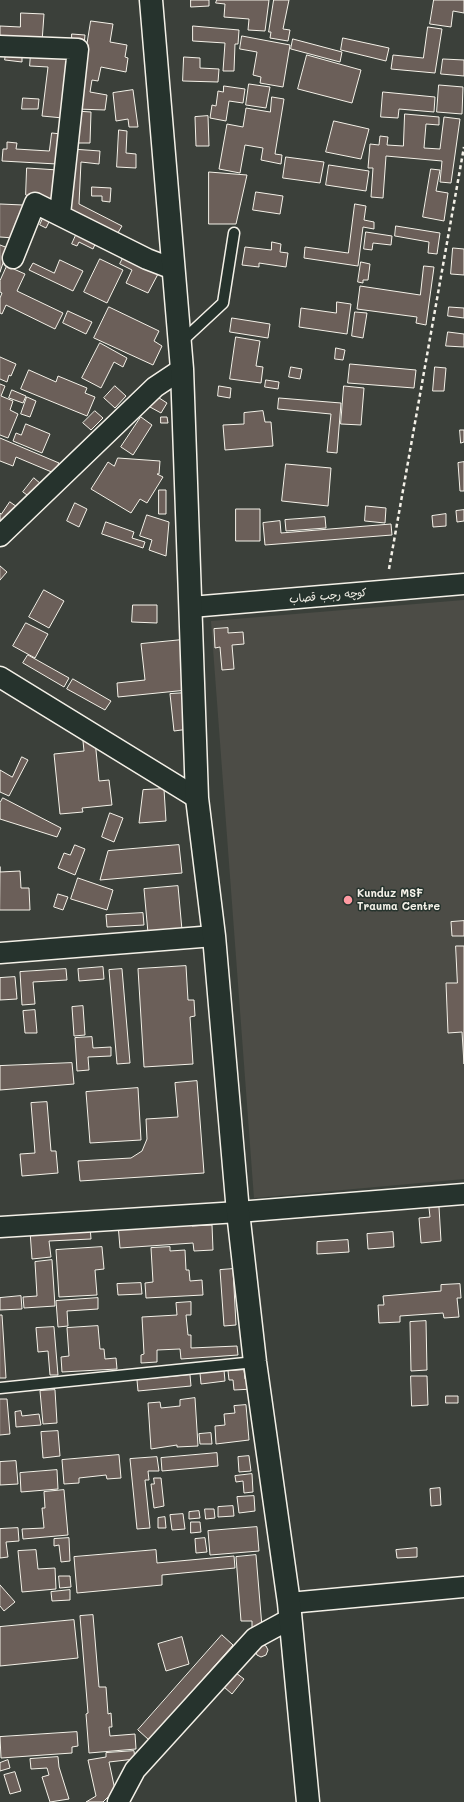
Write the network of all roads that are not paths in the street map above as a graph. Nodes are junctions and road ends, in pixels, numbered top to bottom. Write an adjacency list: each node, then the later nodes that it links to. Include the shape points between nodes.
1 (151, 0): 6 (street)
2 (0, 46): 3 (street, via 78,49)
3 (60, 214): 5 (street, via 35,203); 6 (street, via 147,259)
4 (234, 233): 7 (lane, via 223,303)
5 (13, 258)
6 (173, 269): 7 (street)
7 (180, 344): 8 (street)
8 (182, 369): 9 (street, via 155,387); 11 (street)
9 (0, 536)
10 (464, 584): 11 (street, کوچه رجب قصاب)
11 (192, 607): 13 (street)
12 (0, 677): 13 (street)
13 (197, 798): 14 (street)
14 (214, 936): 15 (street); 17 (street)
15 (0, 953)
16 (464, 1194): 17 (street)
17 (238, 1212): 18 (street); 19 (street)
18 (0, 1227)
19 (255, 1362): 20 (lane); 22 (street)
20 (0, 1388)
21 (464, 1587): 22 (street)
22 (289, 1611): 23 (street, via 255,1638 135,1770); 24 (street)
23 (118, 1802)
24 (308, 1802)

